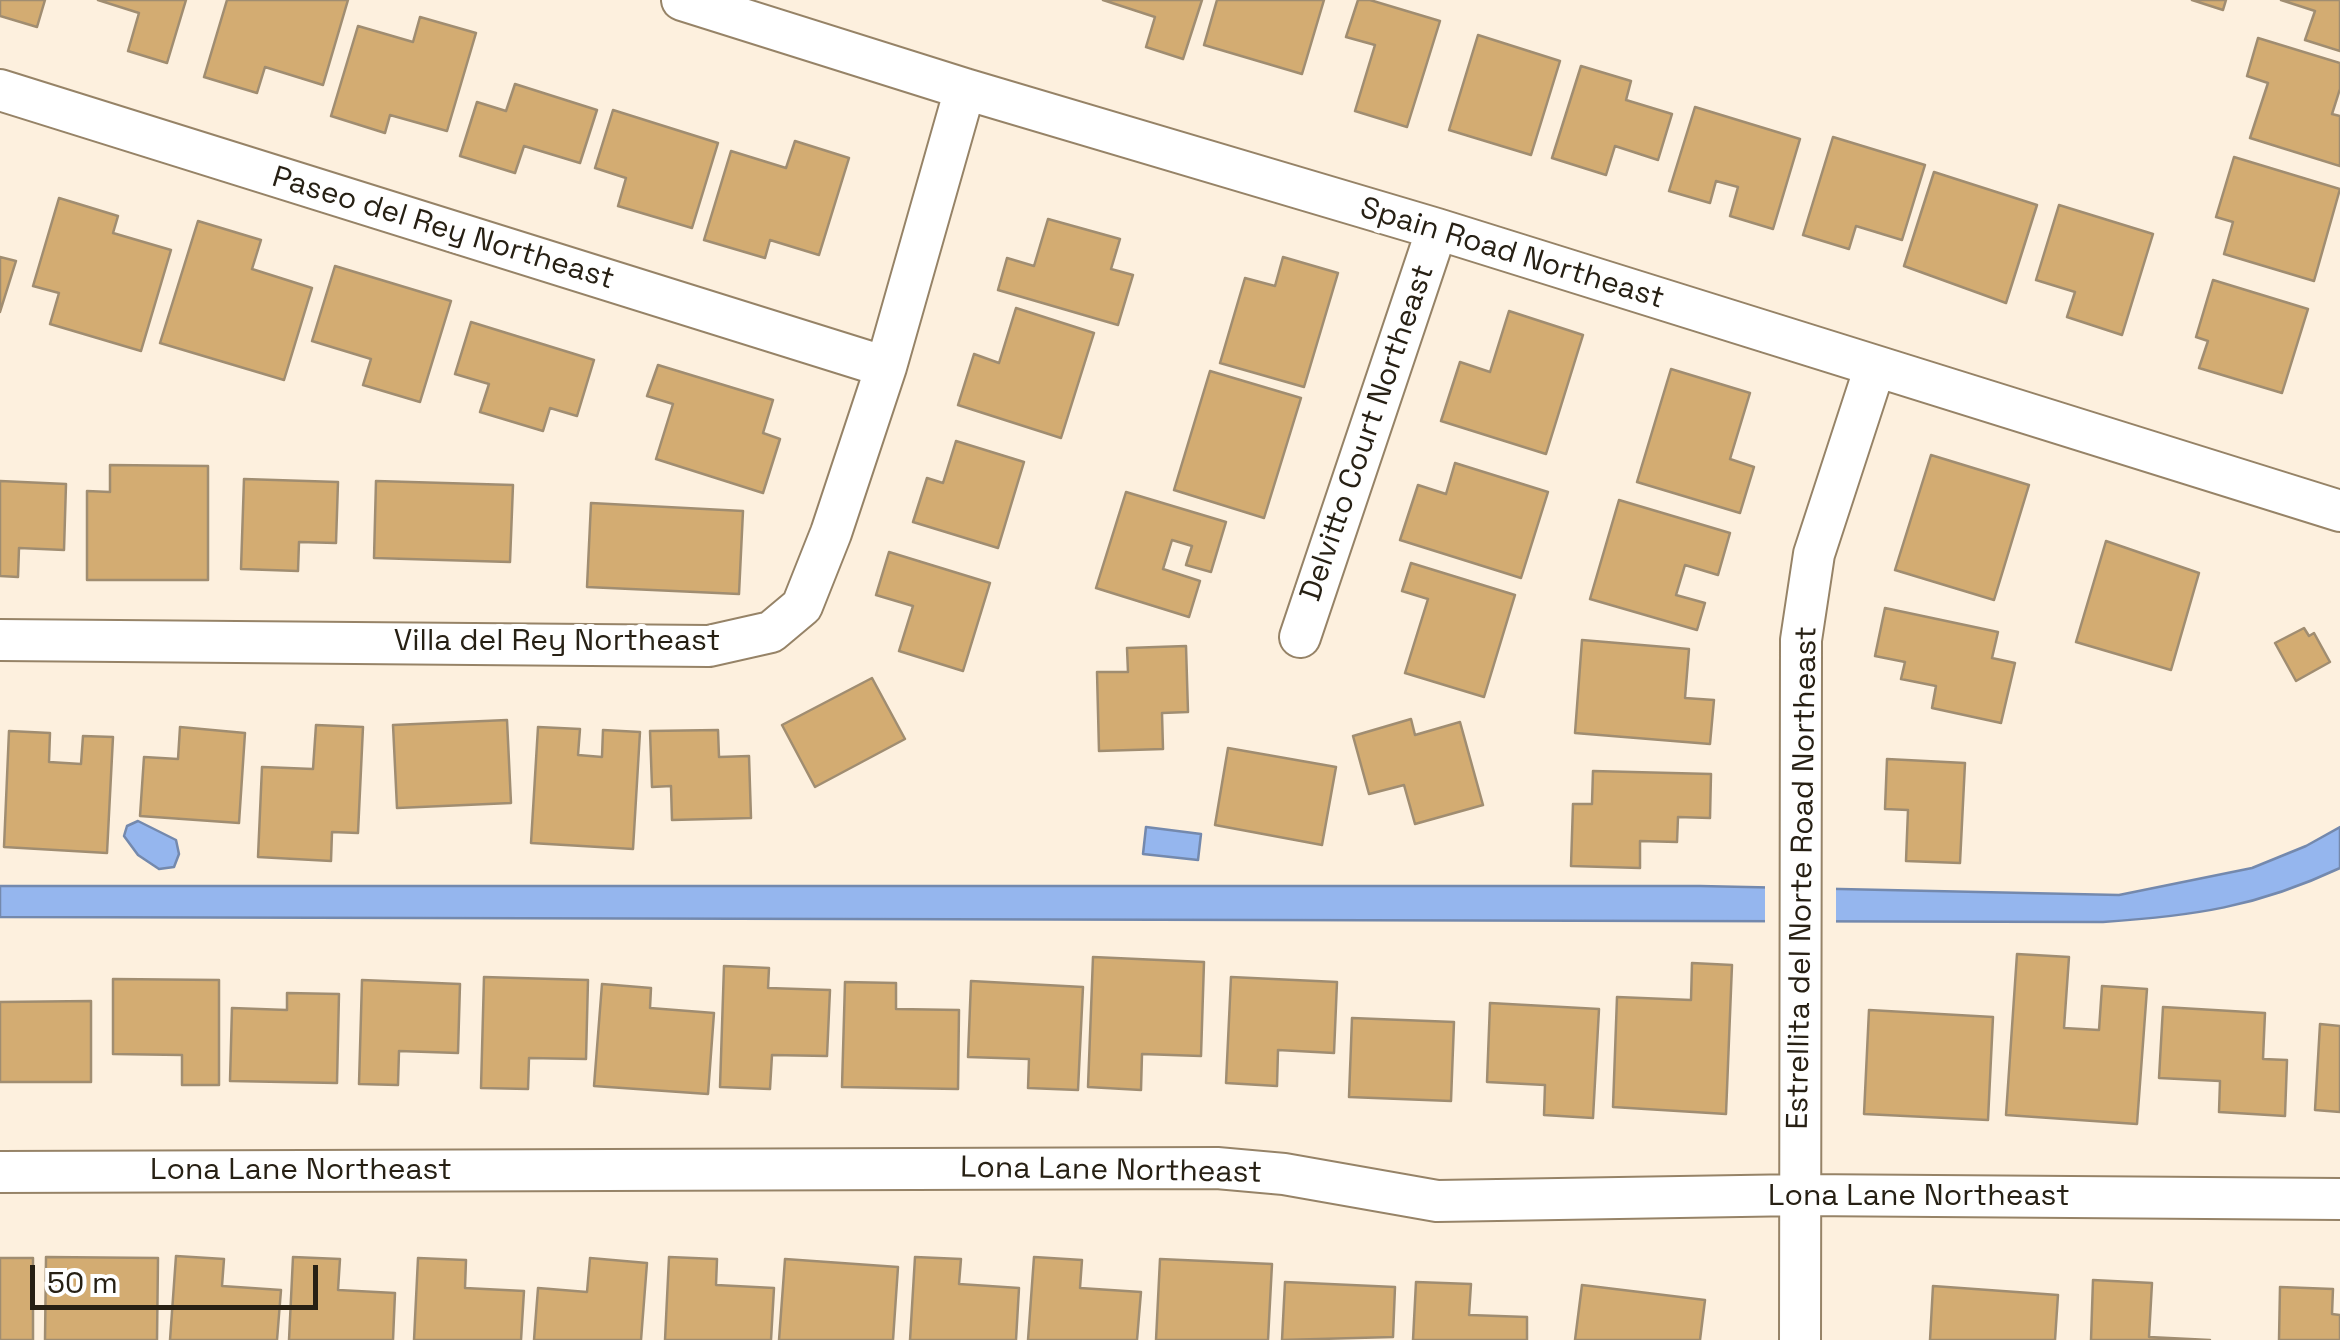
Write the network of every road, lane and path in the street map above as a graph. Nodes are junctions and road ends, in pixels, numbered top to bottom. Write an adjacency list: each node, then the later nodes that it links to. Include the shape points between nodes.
1 (682, 0): 2 (street, Spain Road Northeast)
2 (965, 89): 4 (street, Spain Road Northeast); 5 (street, Villa del Rey Northeast)
3 (0, 90): 5 (street, Paseo del Rey Northeast)
4 (1437, 229): 6 (street, Spain Road Northeast); 8 (street, Delvitto Court Northeast)
5 (886, 367): 9 (street, Villa del Rey Northeast, via 802,606 771,632 709,646)
6 (1875, 367): 7 (street, Spain Road Northeast); 11 (street, Estrellita del Norte Road Northeast, via 1814,554 1801,640)
7 (2338, 504)
8 (1300, 637)
9 (0, 640)
10 (0, 1172): 11 (street, Lona Lane Northeast, via 1217,1168 1436,1200)
11 (1801, 1196): 12 (street, Lona Lane Northeast); 13 (street, Estrellita del Norte Road Northeast)
12 (2340, 1199)
13 (1800, 1340)

